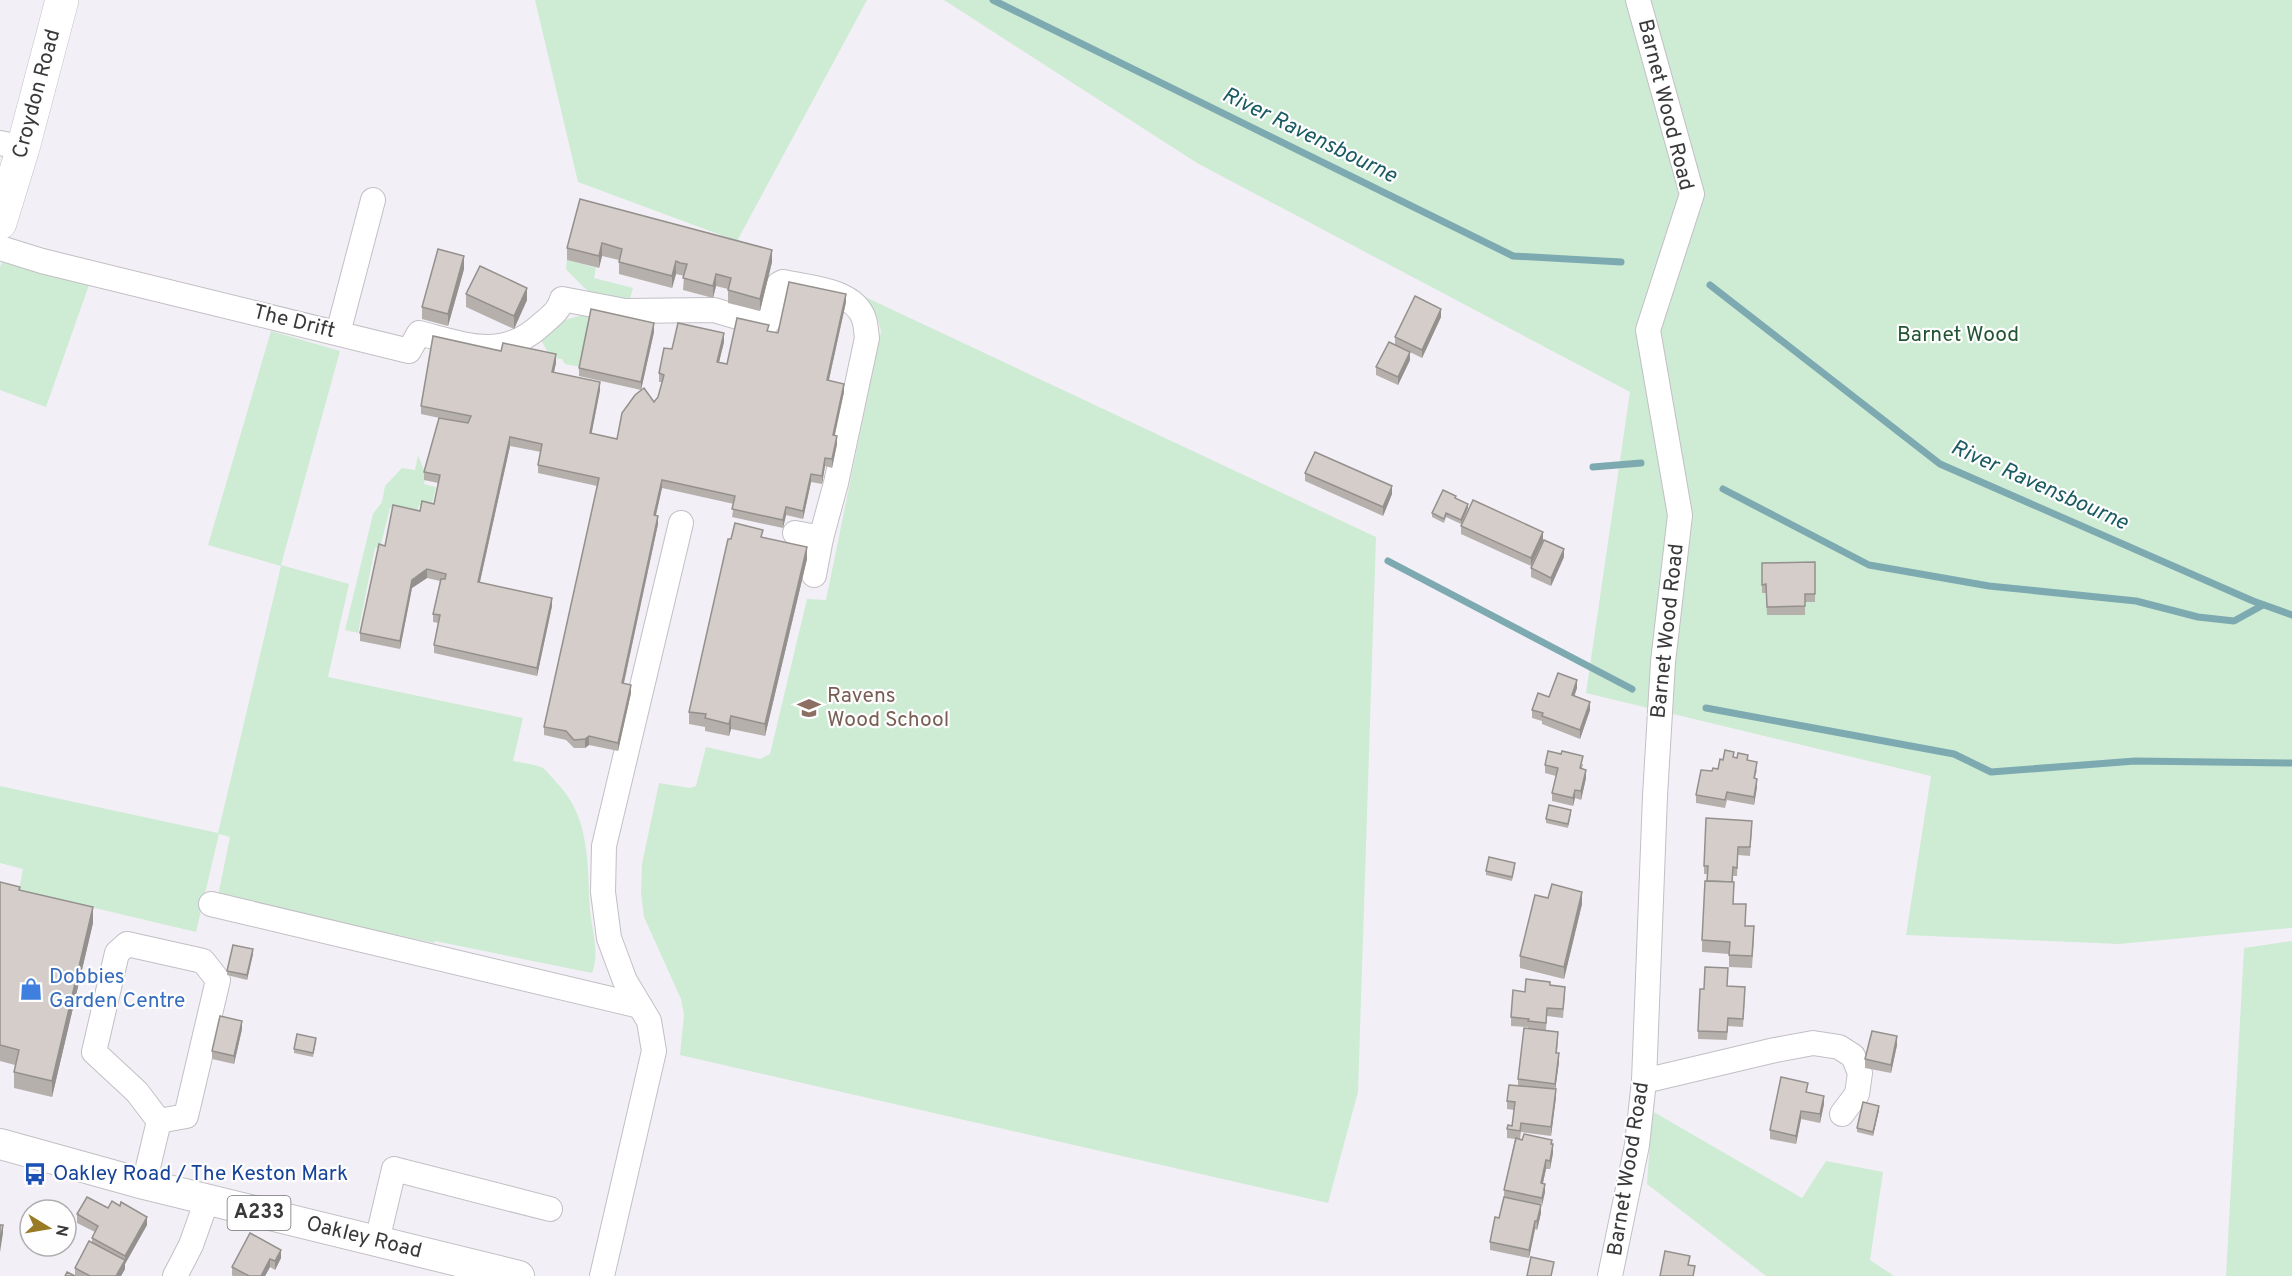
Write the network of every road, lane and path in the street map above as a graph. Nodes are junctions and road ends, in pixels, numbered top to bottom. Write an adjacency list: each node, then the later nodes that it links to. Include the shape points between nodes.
1 (62, 0): 3 (highway, Croydon Road)
2 (1638, 0): 14 (street, Barnet Wood Road, via 1692,194 1648,330 1680,515 1661,684)
3 (12, 146): 5 (highway, Croydon Road)
4 (373, 200): 7 (street)
5 (0, 223)
6 (0, 248): 7 (street, The Drift)
7 (338, 333): 10 (street, The Drift, via 409,351 419,333 490,348 530,336 560,308 562,299 625,311 714,310 765,325 783,282 846,297 865,320 867,338)
8 (681, 523): 13 (street, via 604,846 603,892 609,938 625,981)
9 (795, 533): 10 (street)
10 (821, 538): 11 (street)
11 (814, 575)
12 (211, 904): 13 (street)
13 (640, 1006): 24 (street, via 649,1021 654,1051)
14 (1644, 1081): 15 (street, via 1813,1043 1839,1047 1853,1056 1860,1073 1857,1094); 25 (street, Barnet Wood Road, via 1637,1145)
15 (1842, 1114)
16 (159, 1121): 16 (street, via 137,1092 94,1052 117,953 126,944 203,961 218,980 186,1116); 18 (street)
17 (0, 1144): 18 (main road, Oakley Road / A233)
18 (144, 1184): 19 (main road, Oakley Road / A233)
19 (207, 1200): 21 (main road, Oakley Road / A233); 23 (street)
20 (550, 1209): 21 (street, via 394,1169)
21 (377, 1241): 22 (main road, Oakley Road / A233)
22 (511, 1275)
23 (176, 1276)
24 (602, 1276)
25 (1610, 1276)

